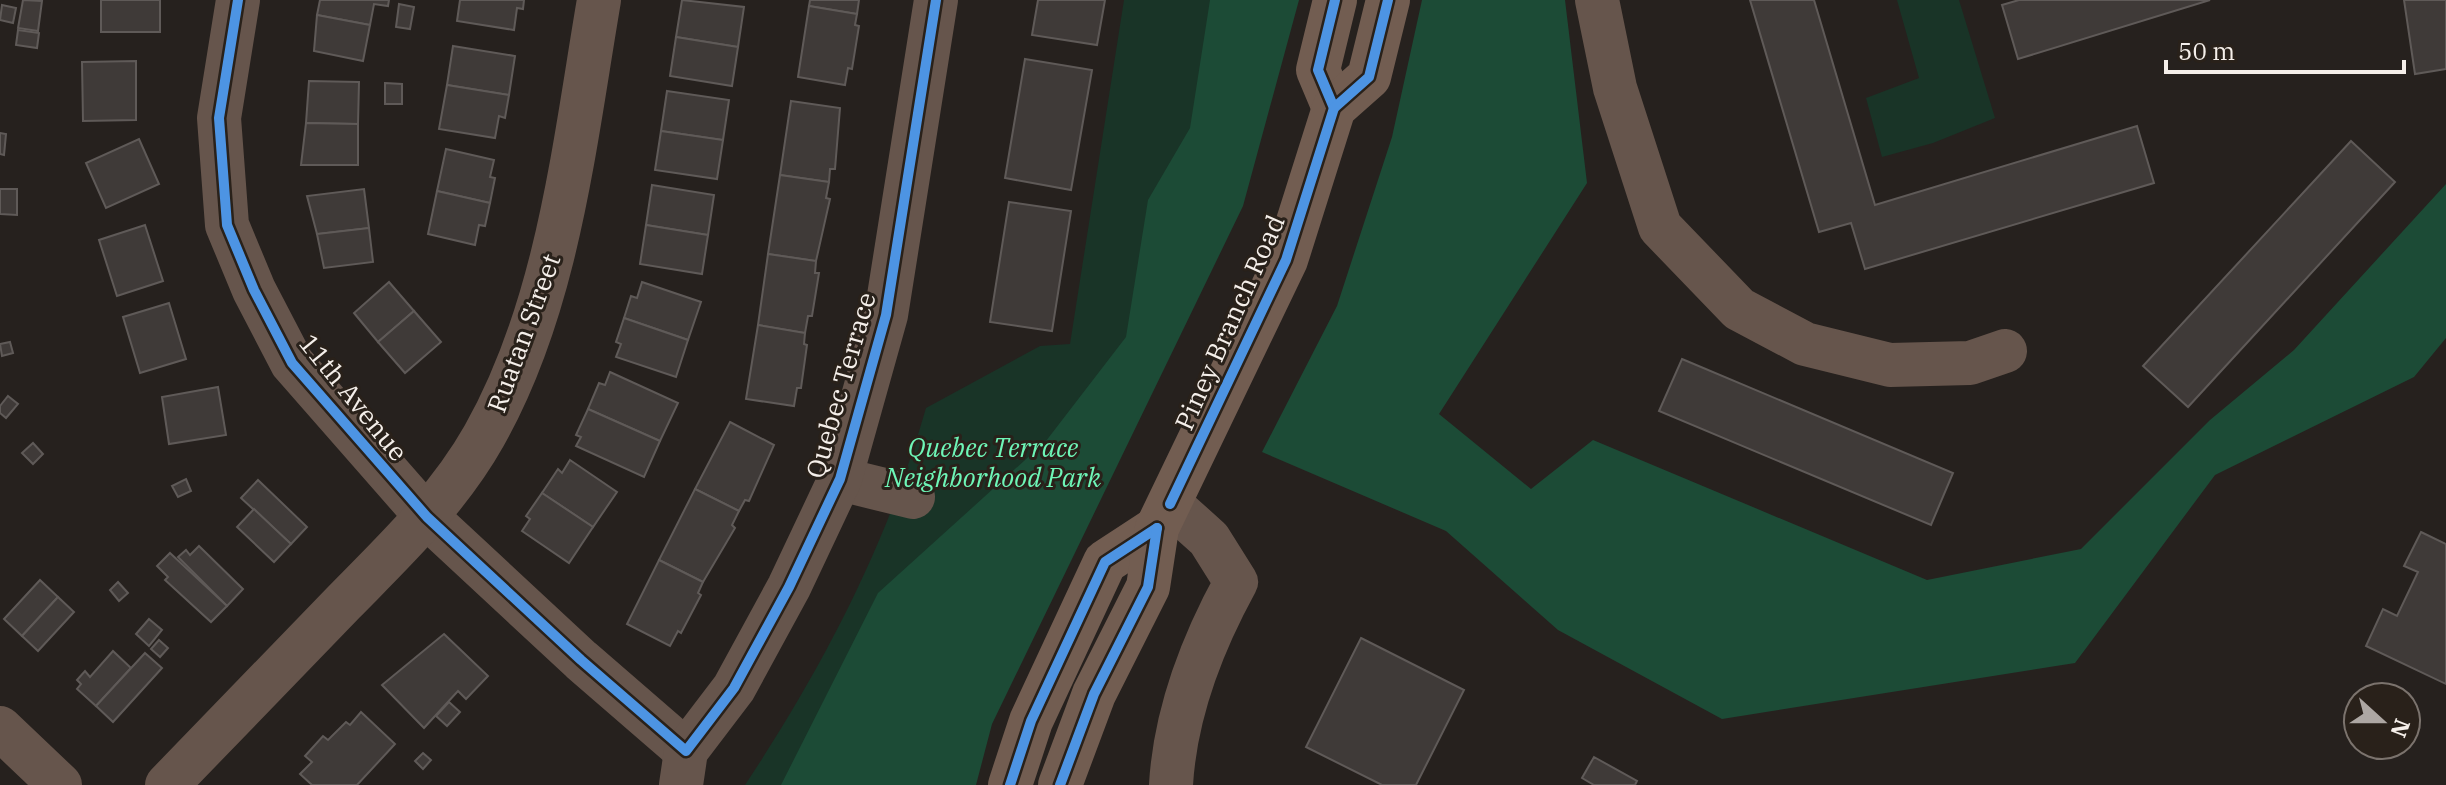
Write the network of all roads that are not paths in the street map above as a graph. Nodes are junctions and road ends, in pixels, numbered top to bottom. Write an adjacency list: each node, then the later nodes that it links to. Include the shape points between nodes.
1 (238, 0): 12 (street, 11th Avenue, via 219,118 227,225 292,363)
2 (599, 0): 12 (street, Ruatan Street, via 557,237 536,310 483,437)
3 (936, 0): 9 (street, Quebec Terrace, via 886,315)
4 (1335, 0): 7 (main road, via 1318,70)
5 (1388, 0): 7 (main road, via 1369,77)
6 (1597, 0): 8 (street, via 1615,88 1660,227 1739,309 1805,344 1890,365 1970,363)
7 (1334, 108): 11 (main road, Piney Branch Road, via 1286,260)
8 (2005, 351)
9 (840, 479): 10 (street); 15 (street, Quebec Terrace, via 789,587)
10 (913, 497)
11 (1163, 516): 18 (main road, via 1105,562 1031,721); 19 (main road, Piney Branch Road, via 1148,587 1094,694); 20 (street, via 1209,539 1236,582 1193,680 1173,744)
12 (427, 517): 13 (street, 11th Avenue); 17 (street, Ruatan Street)
13 (581, 660): 15 (street, Quebec Terrace)
14 (0, 728): 16 (street)
15 (684, 768)
16 (60, 785)
17 (167, 785)
18 (1010, 785)
19 (1060, 785)
20 (1171, 785)

